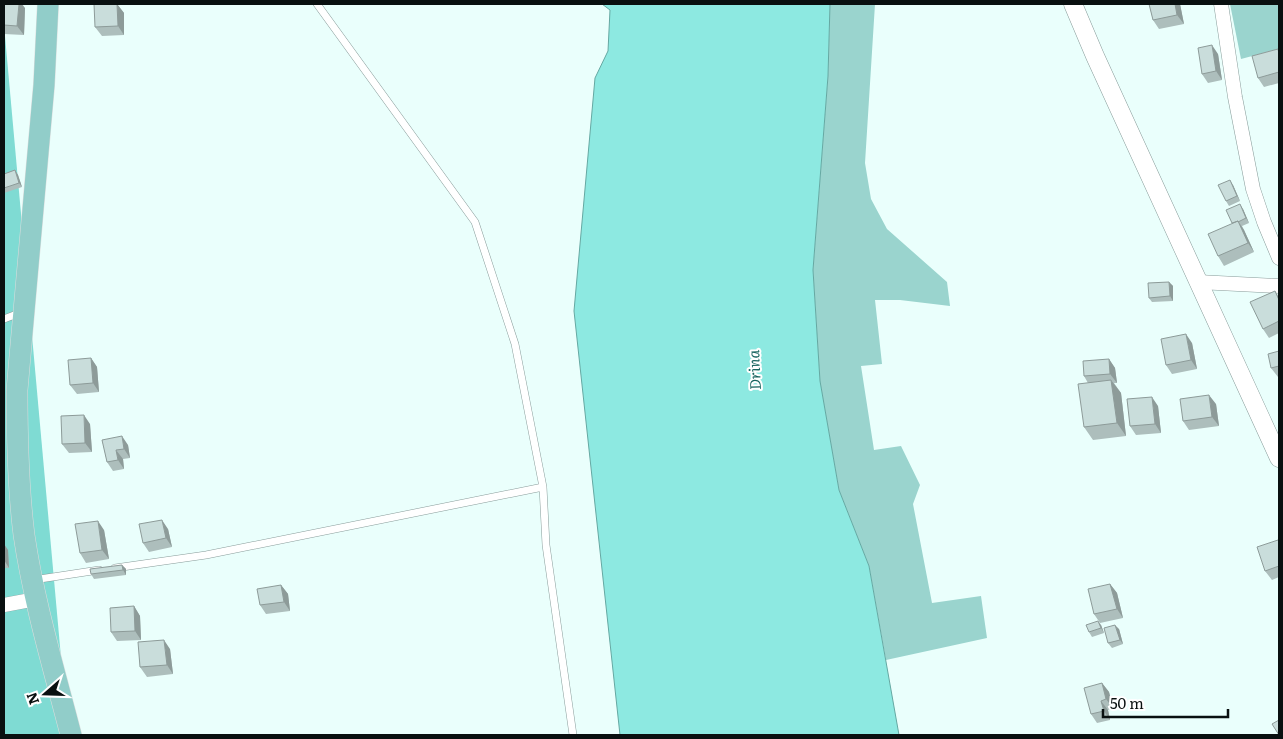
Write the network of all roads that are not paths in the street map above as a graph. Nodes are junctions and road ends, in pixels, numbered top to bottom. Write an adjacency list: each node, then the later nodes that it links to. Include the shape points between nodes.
1 (48, 4): 8 (main road)
2 (317, 4): 11 (lane, via 475,222 515,344)
3 (1074, 4): 6 (street)
4 (1221, 4): 5 (street, via 1252,189)
5 (1279, 258)
6 (1198, 282): 7 (street); 10 (street)
7 (1279, 286)
8 (24, 310): 9 (lane); 12 (main road, via 16,436 24,536)
9 (4, 319)
10 (1279, 458)
11 (543, 487): 12 (lane); 15 (lane, via 546,545)
12 (35, 590): 13 (street); 14 (main road)
13 (4, 605)
14 (71, 735)
15 (572, 735)

